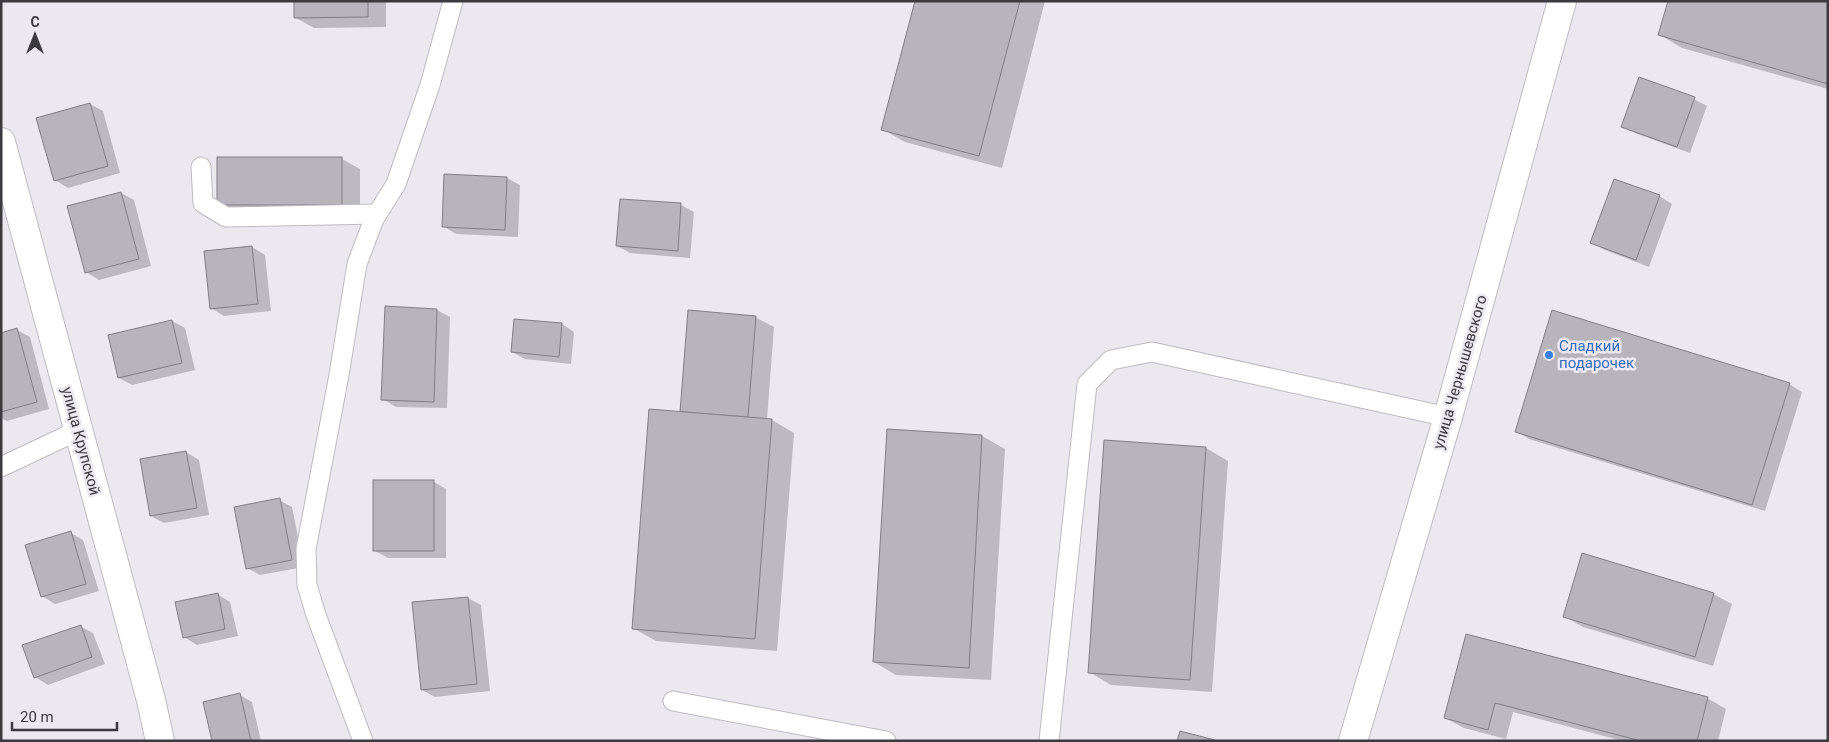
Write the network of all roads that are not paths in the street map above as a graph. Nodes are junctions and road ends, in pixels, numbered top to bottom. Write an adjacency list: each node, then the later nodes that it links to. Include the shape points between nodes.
1 (454, 1): 5 (lane, via 430,85 396,184)
2 (1562, 1): 6 (main road, улица Чернышевского)
3 (1, 142): 7 (main road, улица Крупской)
4 (201, 167): 5 (lane, via 203,203 226,217)
5 (377, 214): 11 (lane, via 356,264 306,549 307,585)
6 (1448, 417): 13 (lane, via 1152,352 1111,360 1086,384); 14 (main road, улица Чернышевского)
7 (79, 430): 8 (lane); 10 (main road, улица Крупской)
8 (1, 467)
9 (673, 701): 12 (lane)
10 (160, 741)
11 (363, 741)
12 (886, 741)
13 (1049, 741)
14 (1353, 741)

